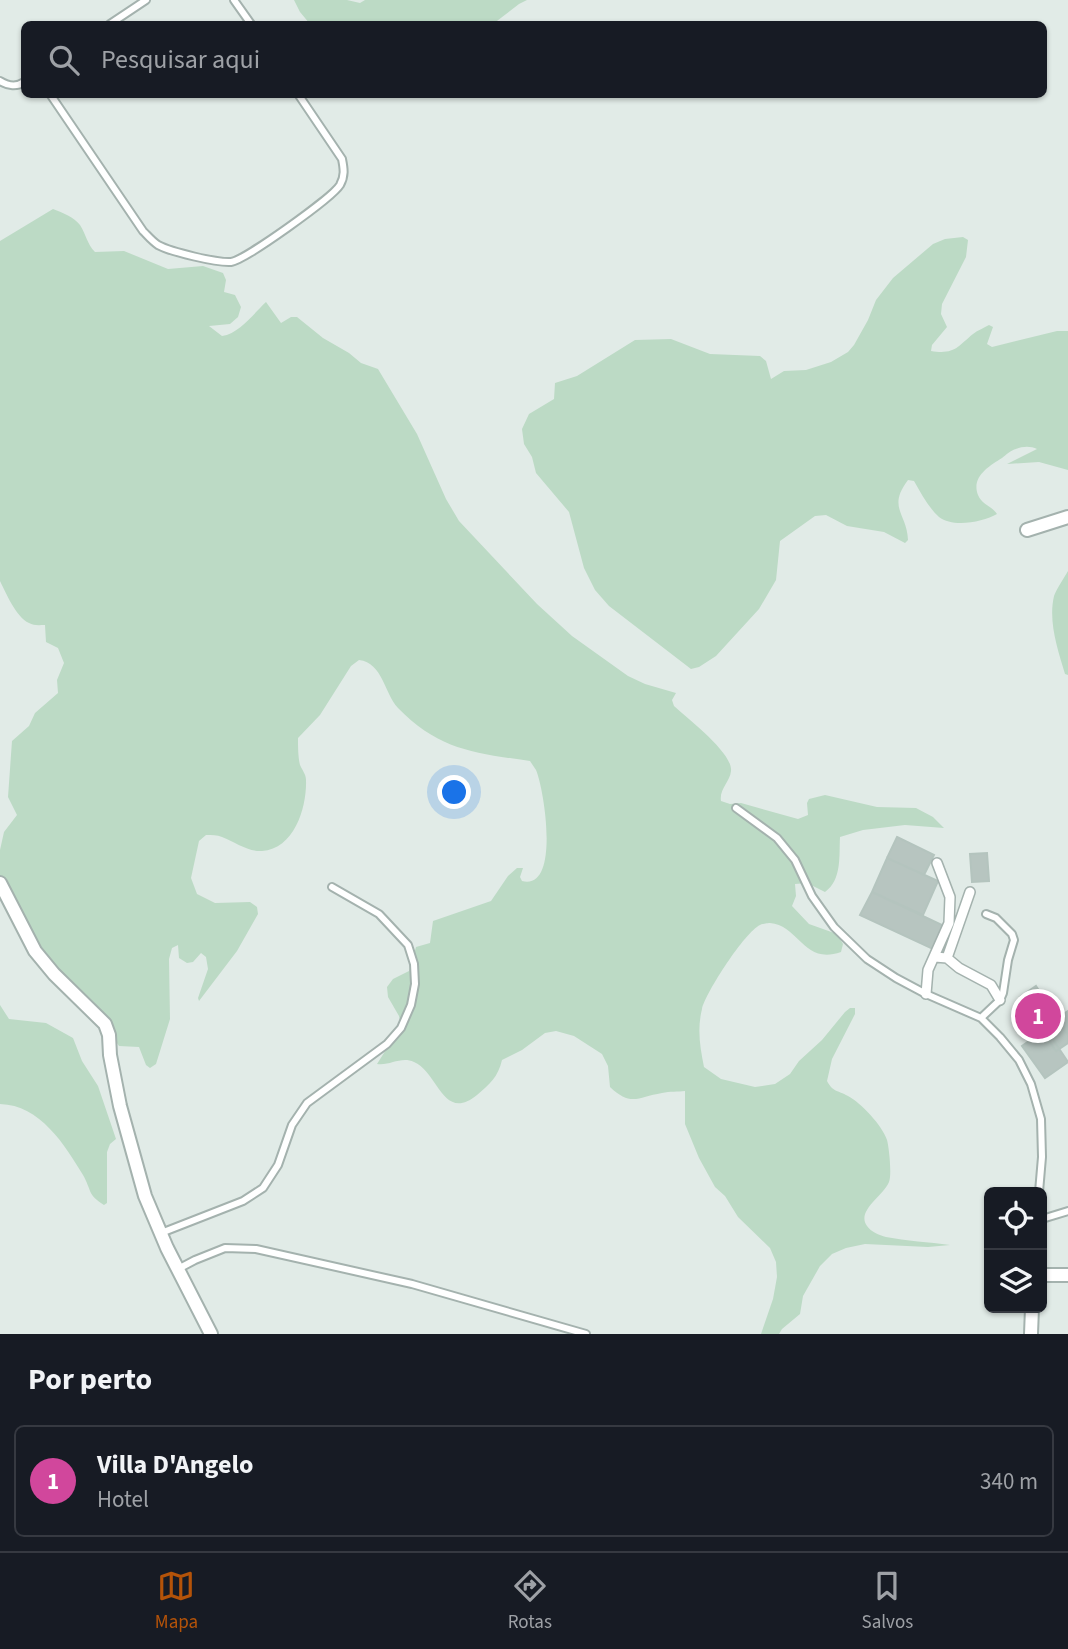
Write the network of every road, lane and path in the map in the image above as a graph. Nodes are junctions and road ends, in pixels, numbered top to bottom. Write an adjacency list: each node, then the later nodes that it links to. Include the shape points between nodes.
1 (146, 0): 3 (lane)
2 (234, 0): 4 (lane)
3 (114, 21)
4 (249, 21)
5 (0, 81): 6 (lane)
6 (21, 84)
7 (53, 98): 8 (lane, via 151,239 166,249 230,262 308,212 341,183 342,159)
8 (301, 98)
9 (1068, 517): 10 (street)
10 (1027, 530)
11 (736, 808): 19 (lane, via 777,838 842,935 867,959)
12 (937, 863): 17 (street, via 950,897 949,923)
13 (0, 883): 25 (street, via 35,951 105,1024 120,1106 145,1196)
14 (332, 887): 25 (lane, via 379,914 408,945 415,984 401,1028 387,1044 307,1103 263,1188 243,1201)
15 (970, 892): 18 (street)
16 (986, 914): 20 (lane, via 1014,940)
17 (935, 957): 18 (street); 19 (street, via 928,970)
18 (947, 958): 20 (street, via 991,985)
19 (926, 994): 21 (lane)
20 (1000, 1000): 21 (lane)
21 (981, 1018): 22 (lane, via 1019,1060 1031,1084 1041,1119)
22 (1040, 1187)
23 (1068, 1211): 24 (lane)
24 (1047, 1217)
25 (161, 1233): 26 (street)
26 (178, 1269): 30 (street); 31 (lane, via 225,1248 256,1249 412,1284)
27 (1047, 1275): 28 (street)
28 (1068, 1275)
29 (1031, 1313): 32 (street)
30 (211, 1334)
31 (586, 1334)
32 (1031, 1334)

